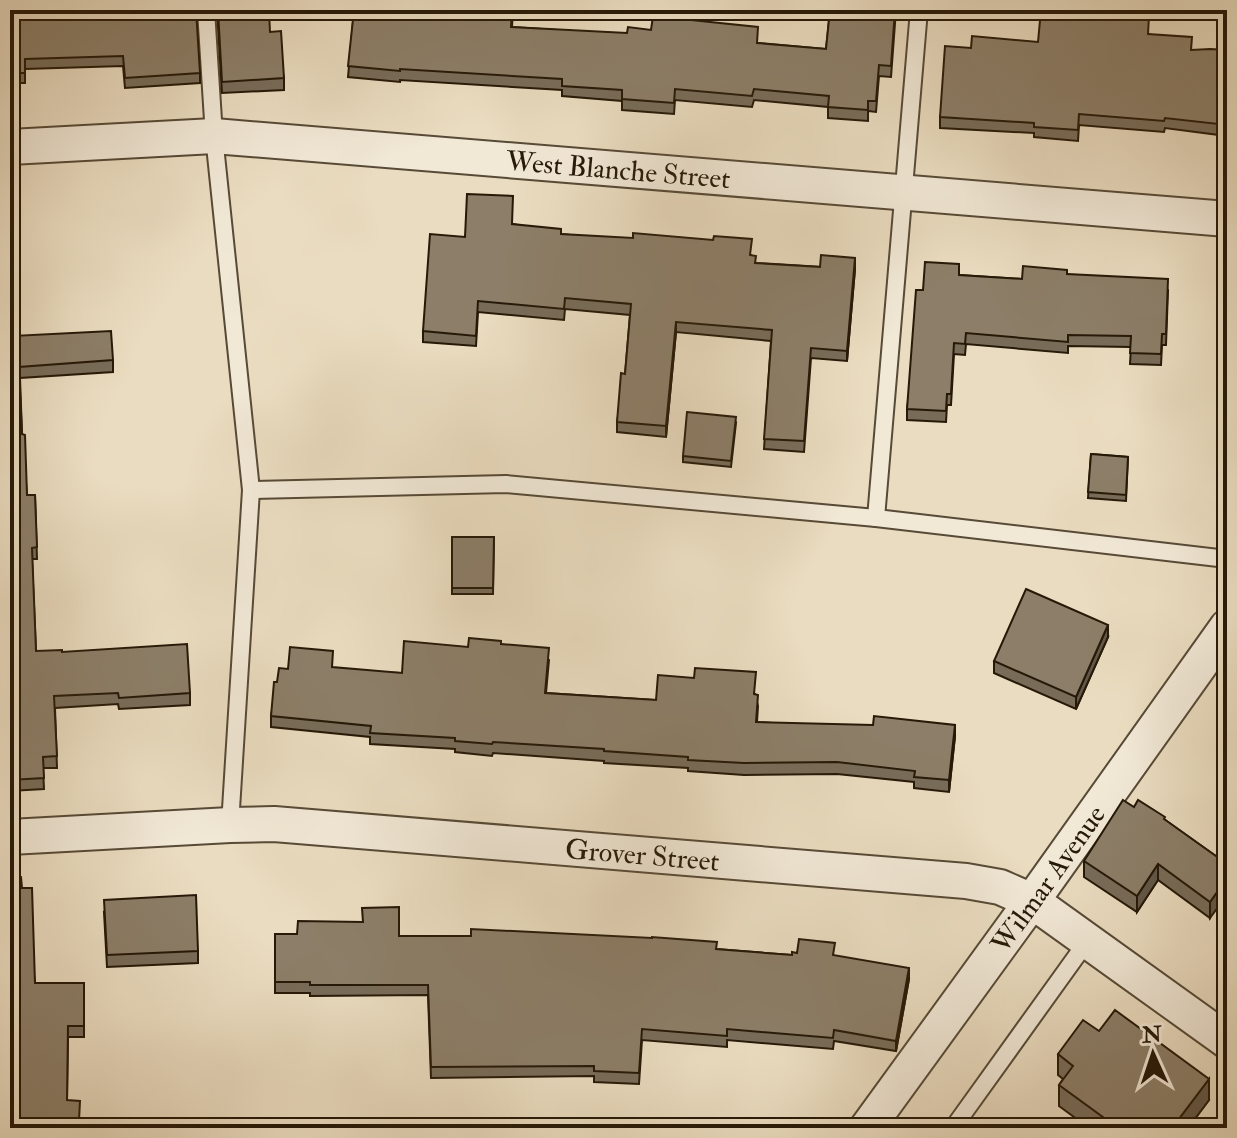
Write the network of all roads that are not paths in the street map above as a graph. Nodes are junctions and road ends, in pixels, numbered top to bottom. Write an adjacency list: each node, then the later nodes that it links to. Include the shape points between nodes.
1 (206, 10): 3 (lane)
2 (919, 10): 5 (lane)
3 (214, 136): 4 (street, West Blanche Street); 5 (street, West Blanche Street); 7 (lane)
4 (10, 147)
5 (902, 192): 6 (street, West Blanche Street); 8 (lane)
6 (1227, 219)
7 (251, 490): 8 (lane, via 506,484); 11 (lane)
8 (876, 518): 9 (lane)
9 (1227, 559)
10 (1227, 627): 13 (street, Wilmar Avenue)
11 (230, 825): 12 (street, Grover Street); 13 (street, Grover Street, via 274,824 966,881 1000,887)
12 (10, 837)
13 (1032, 901): 14 (street, Grover Street); 16 (street, Wilmar Avenue)
14 (1088, 940): 15 (street, Grover Street); 17 (lane)
15 (1227, 1041)
16 (867, 1128)
17 (953, 1128)

